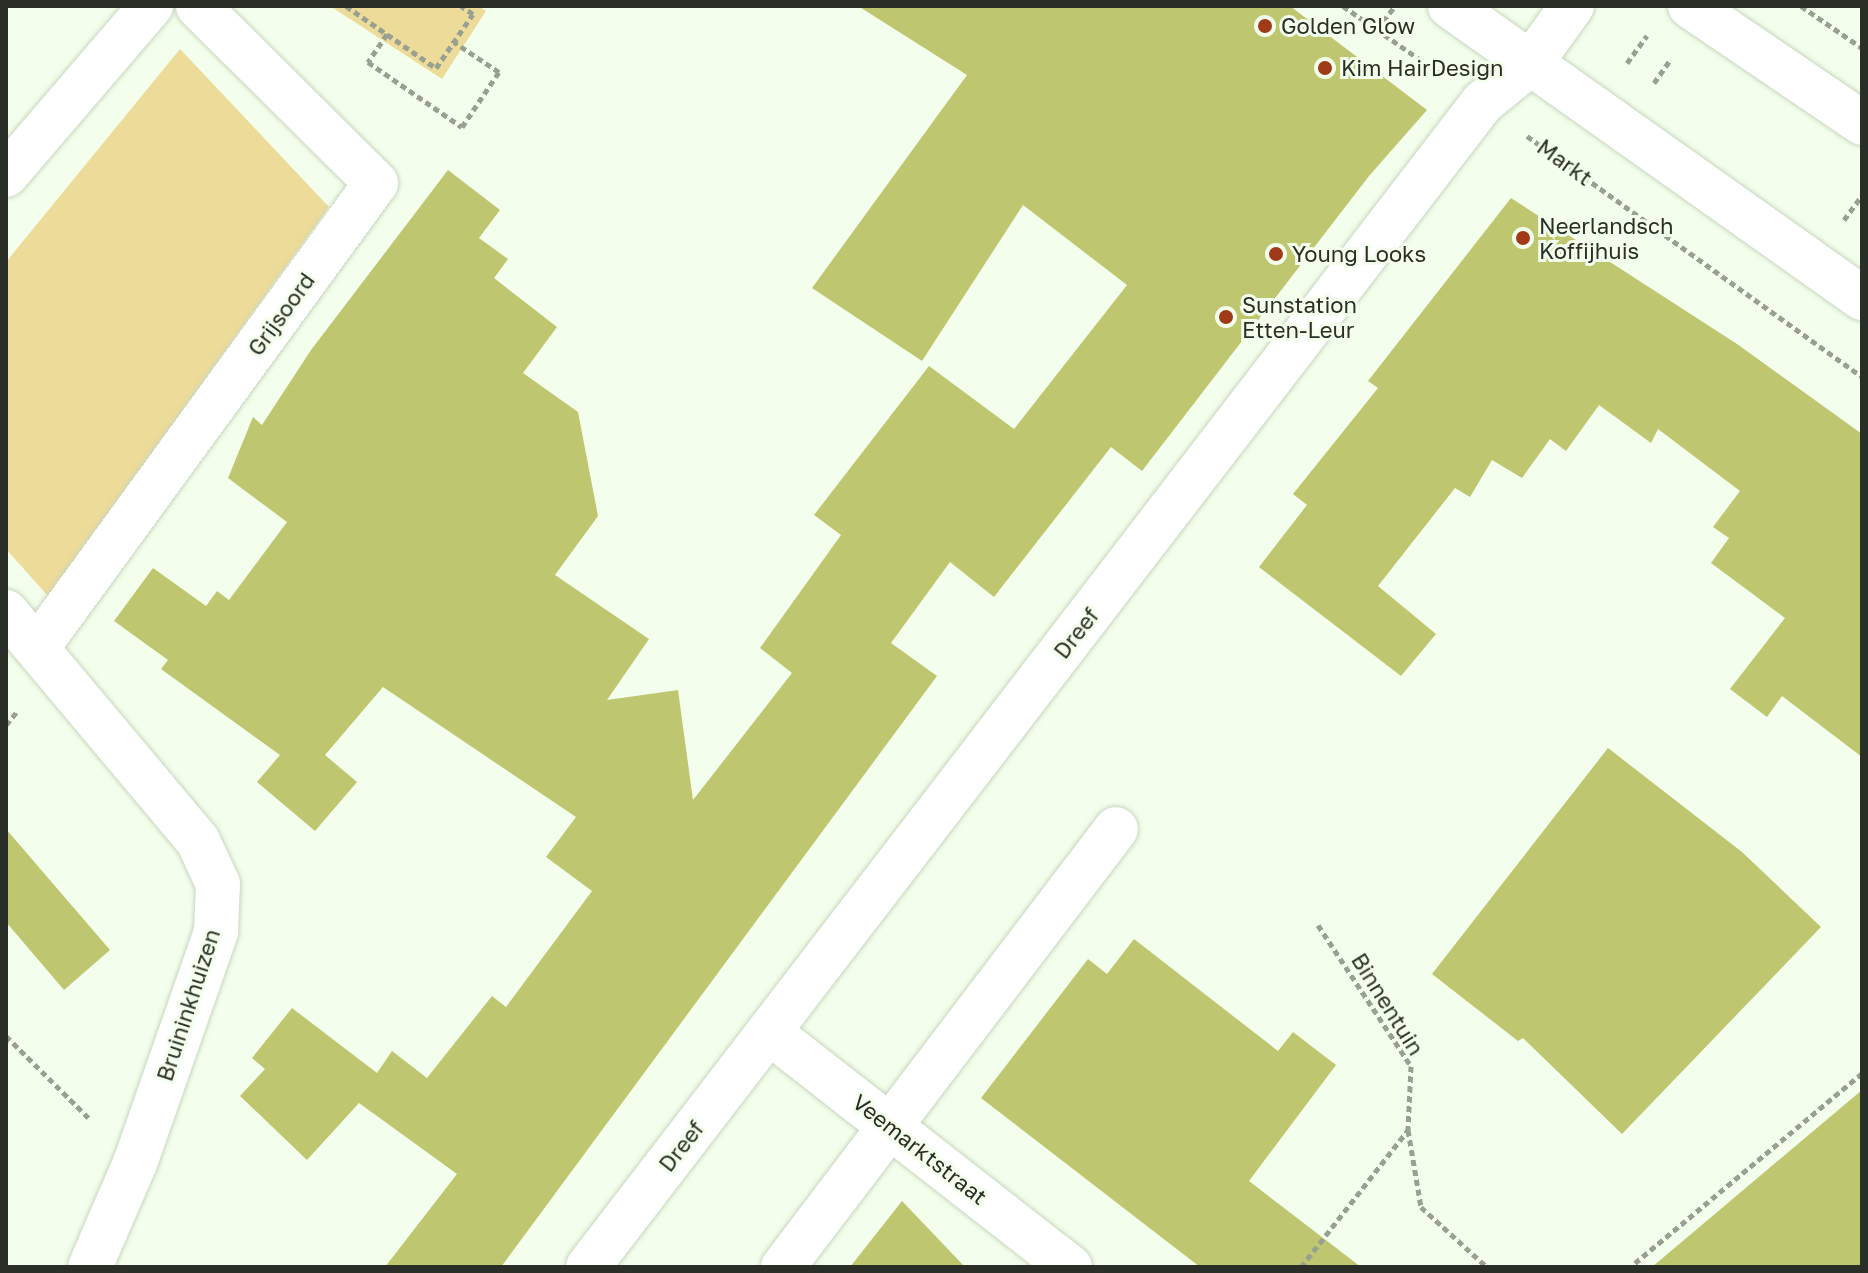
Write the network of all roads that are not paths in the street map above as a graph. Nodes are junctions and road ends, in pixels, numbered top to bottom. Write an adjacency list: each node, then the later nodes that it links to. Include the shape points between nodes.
1 (151, 6): 8 (street)
2 (198, 6): 11 (street, Grijsoord, via 376,183)
3 (1450, 6): 6 (street)
4 (1572, 6): 6 (street, Dreef)
5 (1690, 6): 7 (street)
6 (1531, 63): 9 (street); 13 (street, Dreef, via 1482,103)
7 (1862, 123)
8 (6, 175)
9 (1862, 298)
10 (6, 612): 11 (street, Bruininkhuizen)
11 (37, 648): 15 (street, Bruininkhuizen, via 198,841 218,884 216,932 135,1163)
12 (1116, 829): 14 (street)
13 (769, 1032): 14 (street, Veemarktstraat); 16 (street, Dreef)
14 (890, 1126): 17 (street); 18 (street, Veemarktstraat)
15 (90, 1267)
16 (588, 1267)
17 (783, 1267)
18 (1070, 1267)

